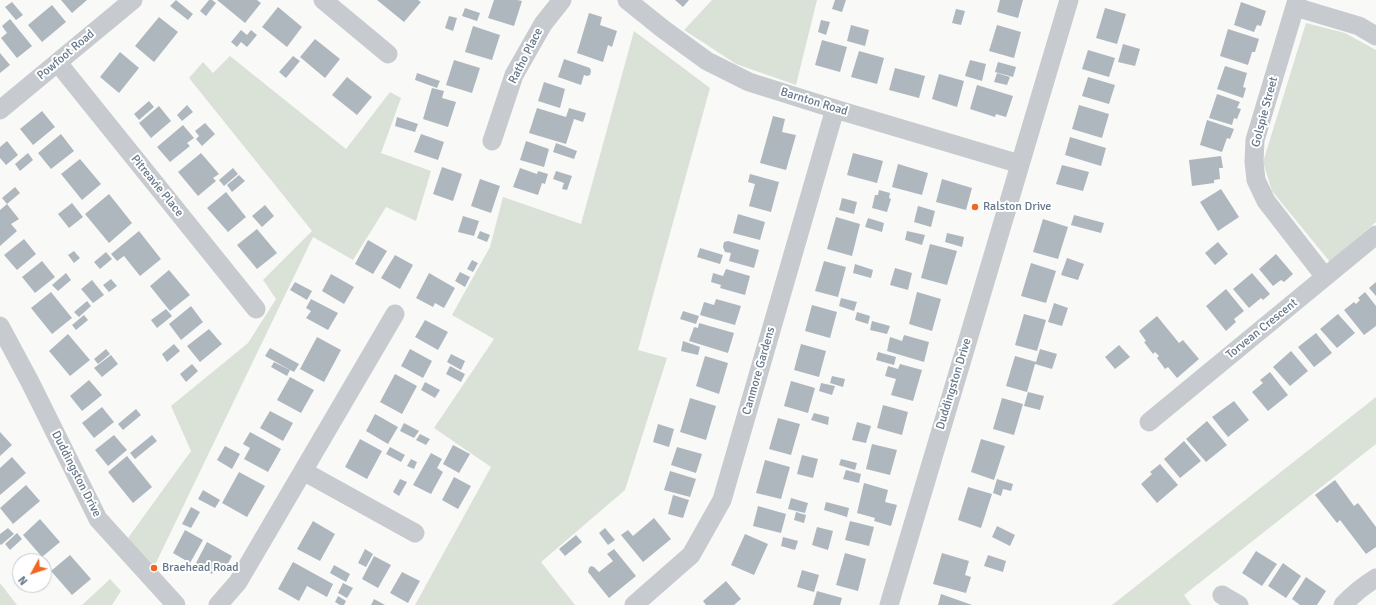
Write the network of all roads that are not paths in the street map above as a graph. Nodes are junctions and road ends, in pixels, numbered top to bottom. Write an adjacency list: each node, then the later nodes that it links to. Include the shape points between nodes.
1 (133, 0): 9 (street, Powfoot Road)
2 (322, 0): 8 (street)
3 (562, 0): 12 (street, Ratho Place, via 543,24 514,75)
4 (627, 0): 10 (street, Barnton Road, via 707,61 749,82)
5 (1069, 0): 13 (street)
6 (1296, 3): 7 (street, via 1359,26); 15 (street, Golspie Street, via 1255,140 1254,162 1256,180 1266,201)
7 (1376, 36)
8 (388, 54)
9 (58, 63): 11 (street, Powfoot Road); 16 (street, Pitreavie Place)
10 (835, 109): 13 (street, Barnton Road); 26 (street, Canmore Gardens, via 722,500 691,555)
11 (0, 110)
12 (492, 141)
13 (1020, 164): 27 (street, Duddingston Drive)
14 (1376, 235): 15 (street, Torvean Crescent)
15 (1325, 277): 19 (street, Torvean Crescent)
16 (256, 309)
17 (395, 314): 20 (street)
18 (0, 326): 24 (street, Duddingston Drive, via 98,519)
19 (1149, 422)
20 (303, 471): 21 (street); 25 (street, via 238,582)
21 (415, 533)
22 (1376, 578): 29 (street)
23 (1222, 595): 28 (street)
24 (176, 605)
25 (218, 605)
26 (634, 605)
27 (889, 605)
28 (1239, 605)
29 (1344, 605)

